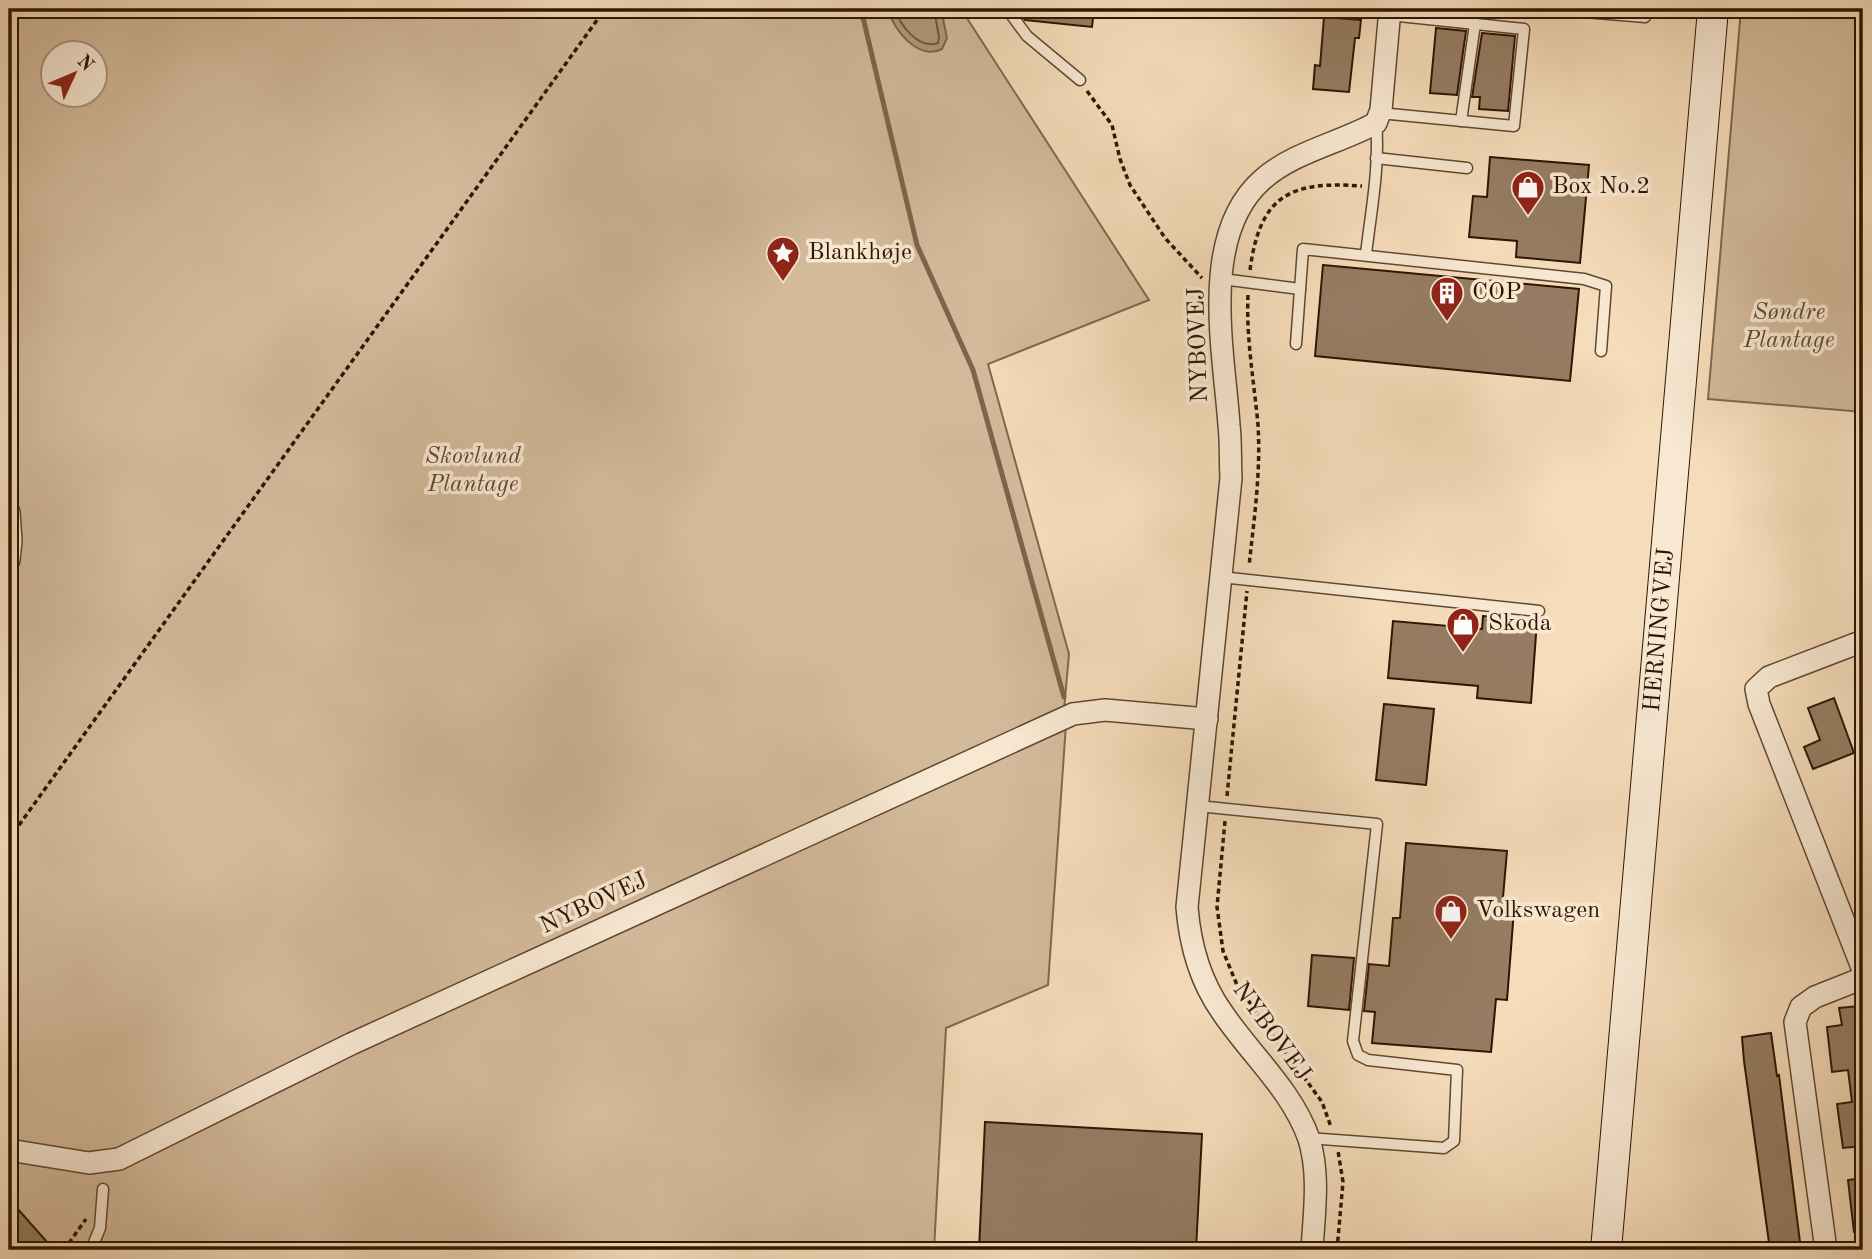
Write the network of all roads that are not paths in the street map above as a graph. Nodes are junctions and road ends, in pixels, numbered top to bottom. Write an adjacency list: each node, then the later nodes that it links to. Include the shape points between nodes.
1 (1007, 9): 7 (lane, via 1027,36)
2 (1548, 9): 3 (lane, via 1645,17)
3 (1645, 9)
4 (1713, 9): 31 (main road, HERNINGVEJ)
5 (1389, 12): 6 (lane); 8 (street)
6 (1475, 24): 9 (lane); 9 (lane, via 1524,29 1514,126)
7 (1080, 80)
8 (1378, 118): 9 (lane); 10 (lane); 13 (street, NYBOVEJ, via 1281,167 1247,196 1229,232)
9 (1461, 121)
10 (1376, 158): 11 (lane); 12 (lane)
11 (1467, 168)
12 (1366, 254): 14 (lane, via 1303,249); 16 (lane, via 1584,279 1606,286)
13 (1221, 285): 14 (lane); 19 (street, NYBOVEJ, via 1231,478)
14 (1300, 289): 15 (lane)
15 (1296, 344)
16 (1601, 351)
17 (9, 512): 18 (street)
18 (9, 561)
19 (1221, 577): 20 (lane); 22 (street, NYBOVEJ)
20 (1539, 611)
21 (1863, 641): 24 (street, via 1769,677 1756,689)
22 (1208, 719): 23 (street, NYBOVEJ); 27 (street, NYBOVEJ, via 1105,710 1073,714 351,1044 119,1159 89,1163)
23 (1198, 806): 26 (street, NYBOVEJ, via 1187,908 1189,933 1203,979 1223,1014 1294,1109); 26 (lane, via 1377,824 1353,1041 1358,1055 1368,1060 1457,1070 1454,1141 1444,1148)
24 (1863, 970)
25 (1863, 978): 32 (street, via 1801,1007 1795,1022)
26 (1308, 1138): 30 (street, NYBOVEJ, via 1315,1166)
27 (9, 1150)
28 (103, 1189): 29 (lane, via 100,1228)
29 (91, 1250)
30 (1311, 1250)
31 (1606, 1250)
32 (1826, 1250)

